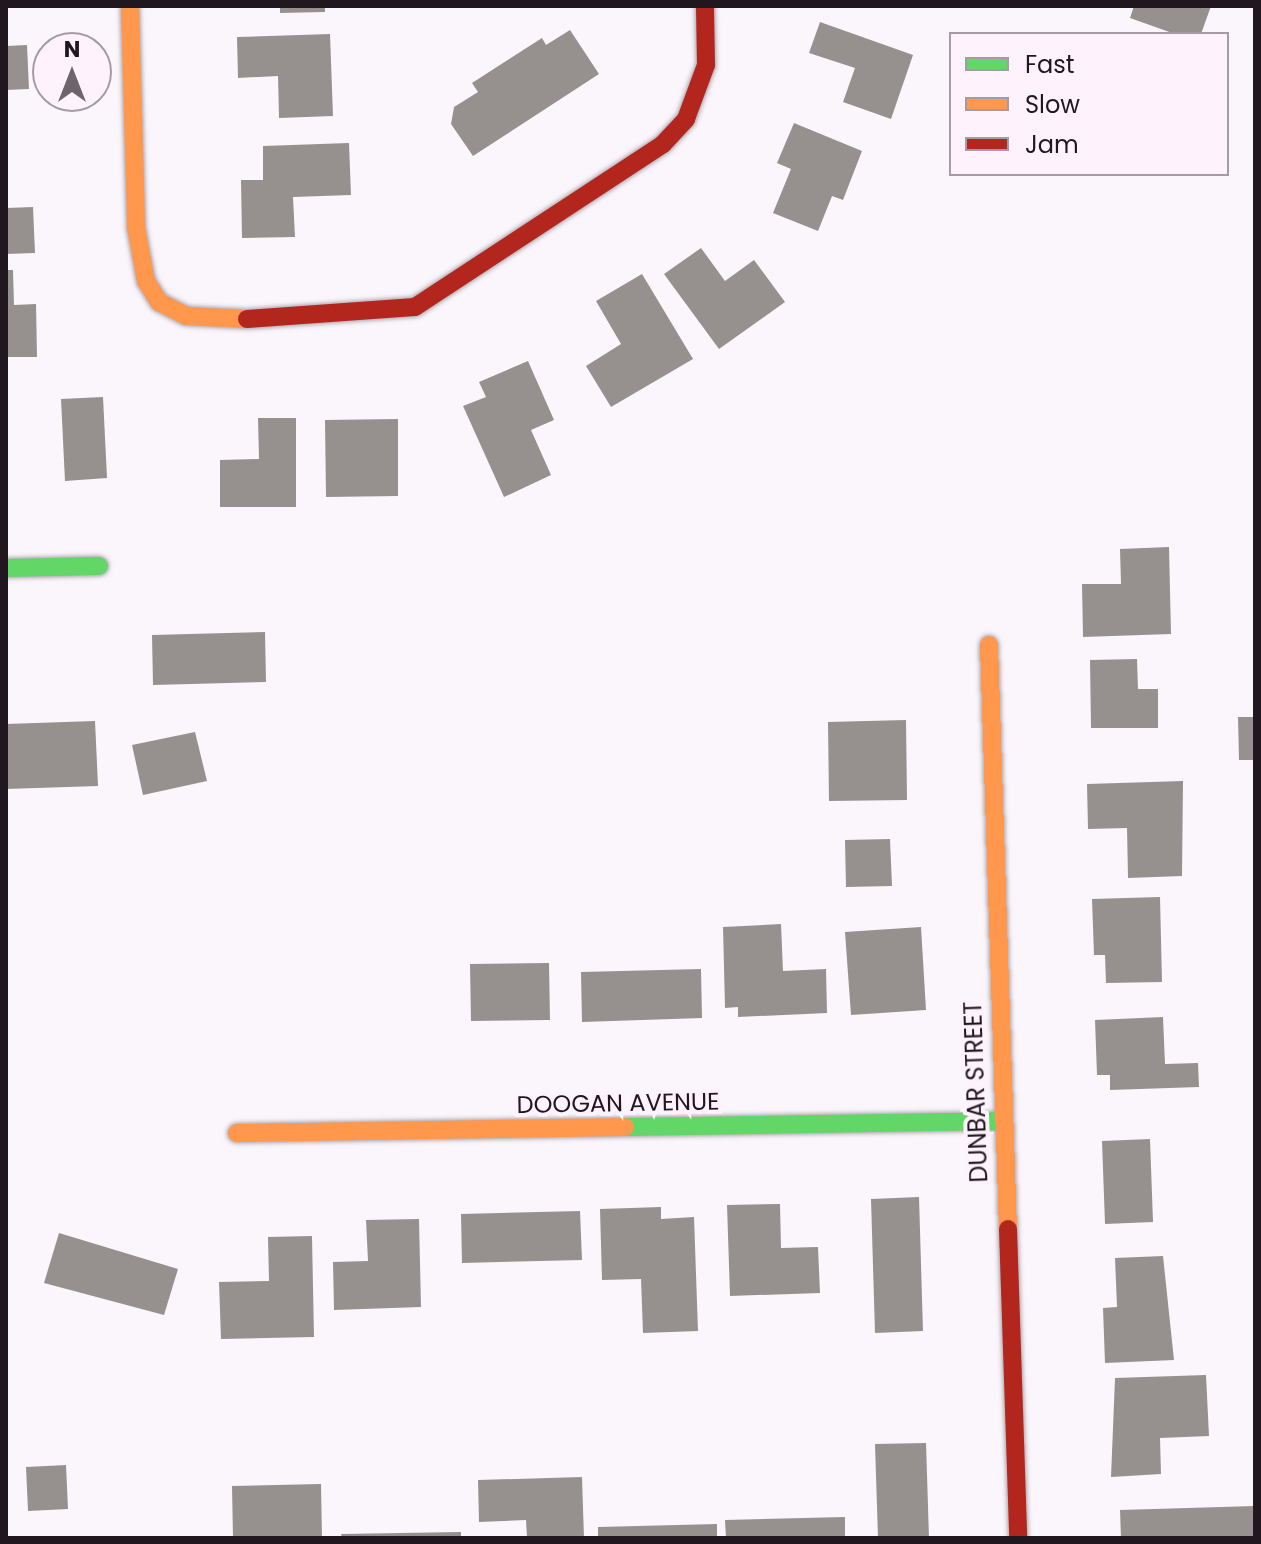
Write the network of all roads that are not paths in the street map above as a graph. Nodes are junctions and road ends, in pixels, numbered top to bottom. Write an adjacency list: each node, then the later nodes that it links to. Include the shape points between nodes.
1 (130, 6): 2 (street, via 136,227 146,281 159,302 186,316 235,319 415,307 663,144 698,91 706,65)
2 (705, 6)
3 (99, 566): 4 (street)
4 (6, 568)
5 (989, 645): 6 (street, DUNBAR STREET)
6 (999, 1121): 7 (street, DOOGAN AVENUE); 8 (street, DUNBAR STREET)
7 (237, 1133)
8 (1018, 1538)

